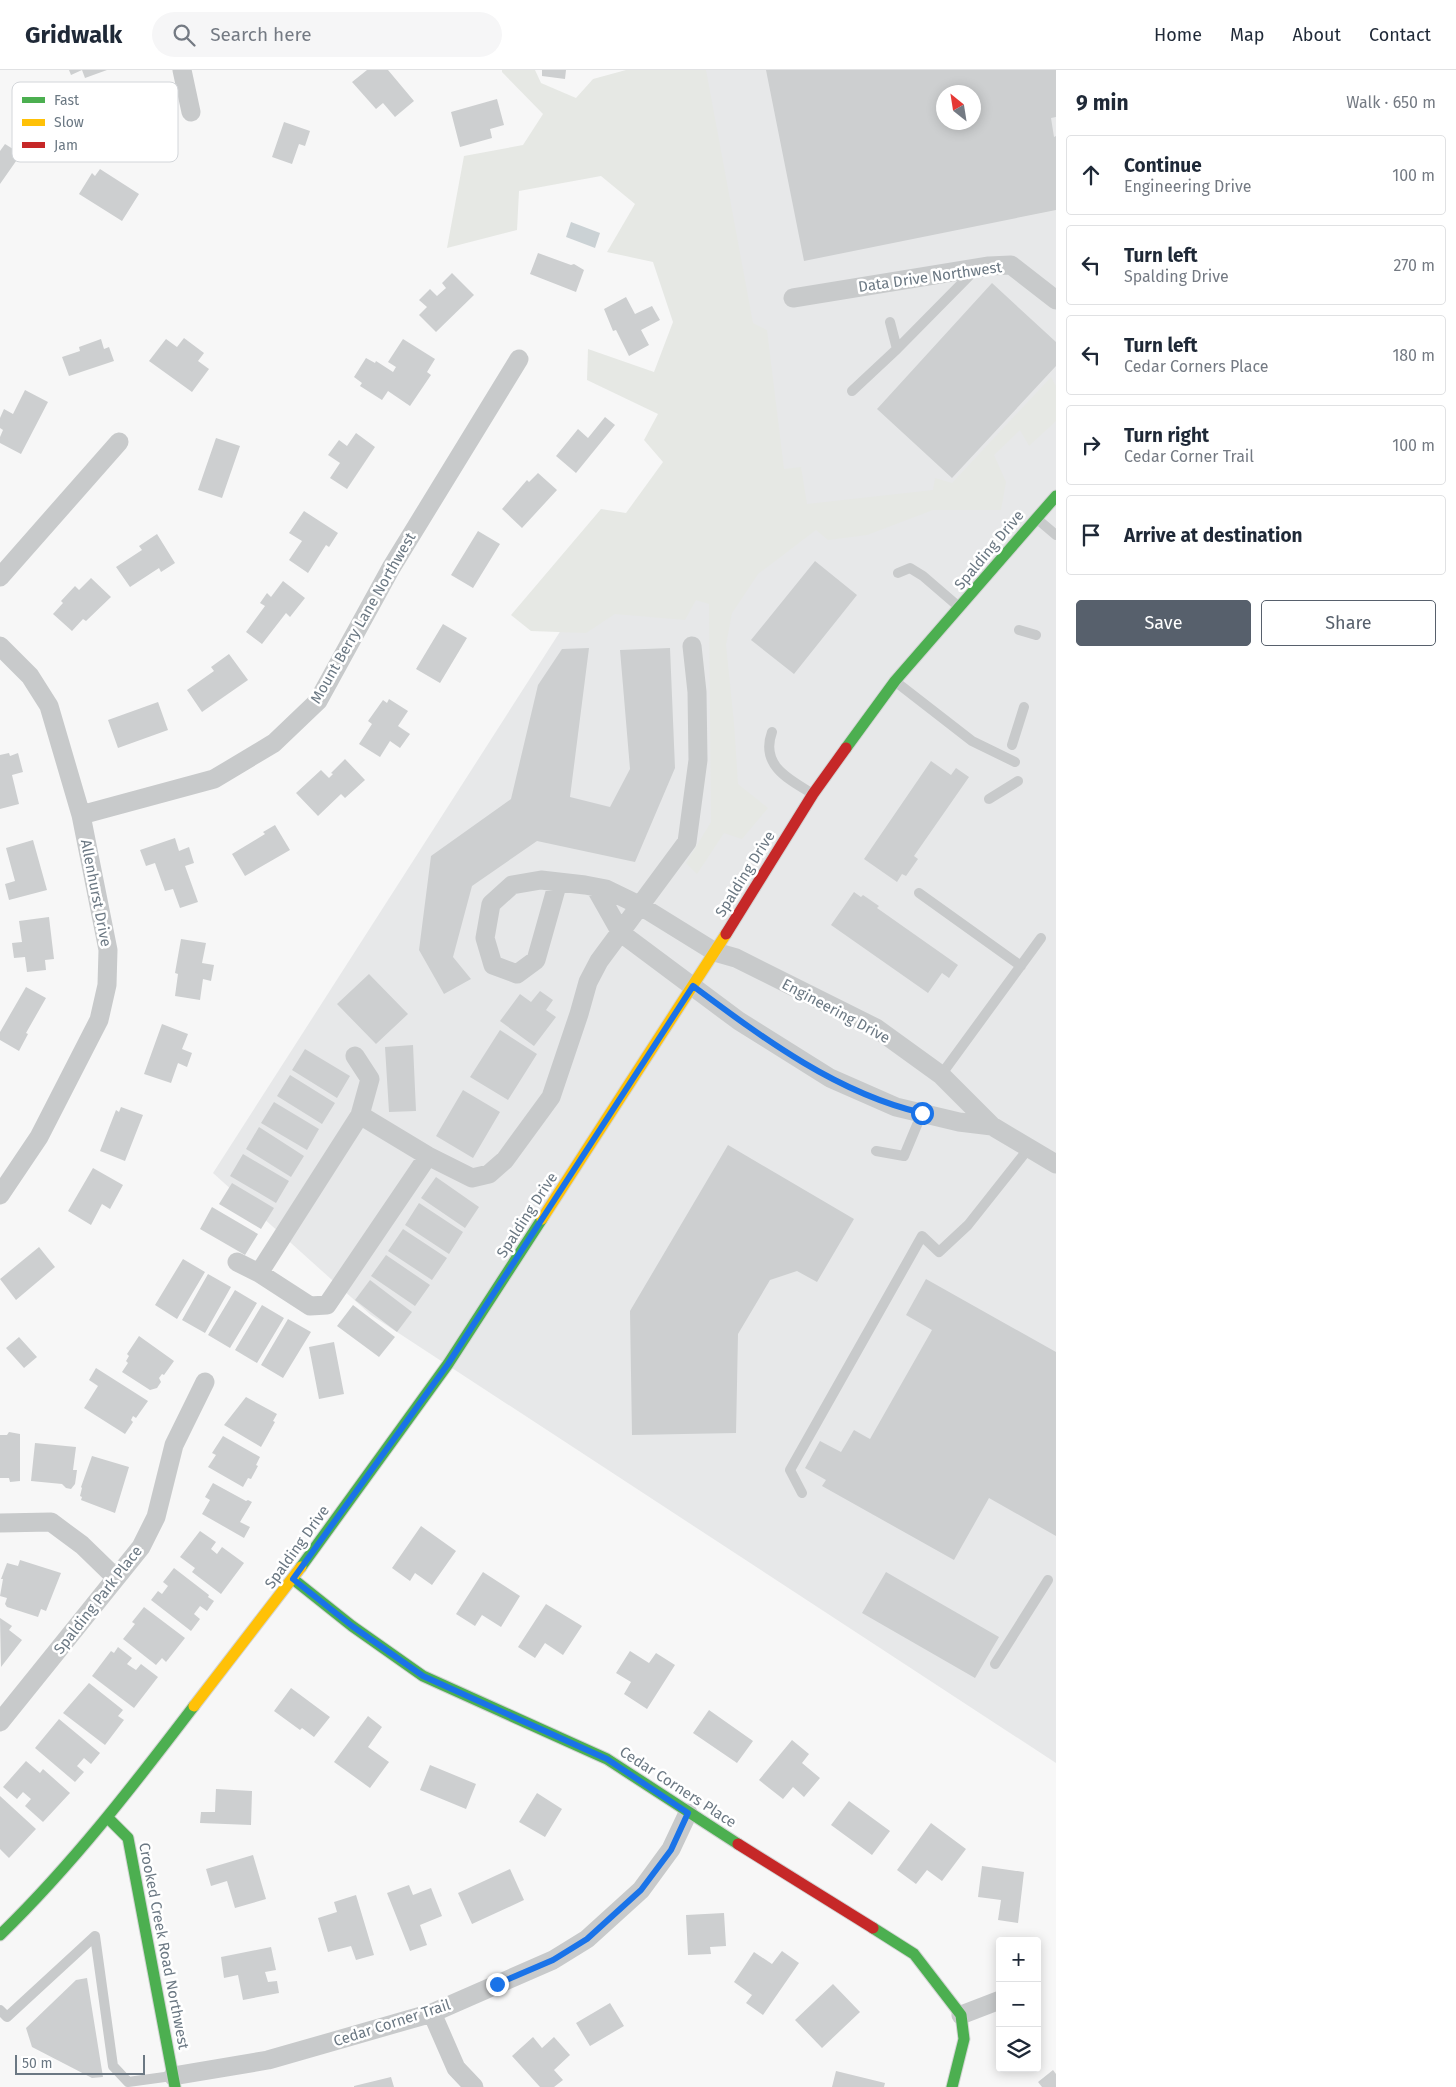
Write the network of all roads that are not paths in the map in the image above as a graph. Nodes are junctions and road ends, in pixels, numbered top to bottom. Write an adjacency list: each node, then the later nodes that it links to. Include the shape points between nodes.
1 (182, 70): 2 (street)
2 (191, 112)
3 (975, 269): 4 (street, Data Drive Northwest); 5 (street, Data Drive Northwest, via 1011,265); 7 (lane)
4 (794, 298)
5 (1056, 300)
6 (890, 322): 7 (lane)
7 (897, 349): 9 (lane)
8 (520, 359): 29 (street, Mount Berry Lane Northwest, via 391,568 318,700 274,743 214,778)
9 (852, 391)
10 (119, 442): 15 (street)
11 (1056, 496): 12 (main road, Spalding Drive)
12 (1036, 518): 13 (lane); 16 (main road, Spalding Drive)
13 (1056, 535)
14 (898, 573): 16 (lane, via 910,568)
15 (0, 577)
16 (959, 608): 21 (main road, Spalding Drive)
17 (1019, 630): 18 (lane)
18 (1036, 635)
19 (0, 646): 29 (street, Allenhurst Drive, via 30,676 49,706)
20 (692, 646): 33 (street, via 697,692 698,760 687,842)
21 (895, 682): 25 (lane, via 972,741); 27 (main road, Spalding Drive)
22 (1024, 707): 24 (lane)
23 (772, 732): 27 (lane, via 768,743 771,759 782,772)
24 (1012, 745)
25 (1015, 762)
26 (1018, 781): 28 (lane)
27 (813, 794): 36 (main road, Spalding Drive)
28 (988, 799)
29 (81, 815): 48 (street, Allenhurst Drive, via 108,950 107,985 99,1020 39,1137)
30 (558, 882): 30 (street, Engineering Drive, via 541,880 512,886 491,904 485,938 493,965 517,974 536,960); 31 (street, Engineering Drive)
31 (595, 887): 33 (street, Engineering Drive); 34 (street)
32 (919, 893): 37 (lane)
33 (639, 905): 34 (street); 36 (street, Engineering Drive)
34 (621, 933): 38 (street, Engineering Drive); 46 (street, via 599,961 588,982 551,1096 505,1160 489,1174 472,1178)
35 (1041, 938): 37 (lane)
36 (715, 952): 38 (main road, Spalding Drive); 40 (street, Engineering Drive, via 736,958 876,1028)
37 (1021, 966): 40 (lane)
38 (693, 986): 41 (street, Engineering Drive, via 738,1021 830,1078 896,1107); 55 (main road, Spalding Drive, via 448,1364)
39 (355, 1056): 42 (street, via 370,1078)
40 (941, 1075): 43 (street, Engineering Drive)
41 (922, 1113): 43 (street, Engineering Drive); 45 (lane, via 904,1156)
42 (360, 1115): 46 (street); 50 (street)
43 (992, 1126): 44 (street, Engineering Drive)
44 (1030, 1148): 47 (street, Engineering Drive); 52 (lane, via 968,1226 939,1252 922,1236 790,1470)
45 (876, 1151)
46 (428, 1156): 50 (street, via 328,1305 310,1306)
47 (1056, 1164)
48 (0, 1195)
49 (237, 1262): 50 (street)
50 (259, 1273)
51 (205, 1382): 54 (street, Spalding Park Place, via 174,1445 156,1517 141,1547)
52 (802, 1493)
53 (0, 1523): 54 (street, via 51,1522)
54 (116, 1578): 58 (street, Spalding Park Place)
55 (293, 1579): 59 (main road, Cedar Corners Place, via 423,1676 607,1759); 60 (main road, Spalding Drive)
56 (1048, 1580): 57 (lane)
57 (995, 1664)
58 (0, 1722)
59 (688, 1813): 64 (street, Cedar Corner Trail, via 671,1850 641,1890 587,1939 553,1960); 65 (main road, Cedar Corners Place, via 914,1954)
60 (108, 1818): 61 (main road, Spalding Drive); 66 (main road, Crooked Creek Road Northwest, via 128,1838)
61 (0, 1935)
62 (996, 2002): 65 (street)
63 (0, 2010): 66 (lane, via 7,2017 95,1936 113,2066 128,2082)
64 (432, 2013): 66 (street, Cedar Corner Trail, via 268,2060); 67 (street, via 456,2068)
65 (961, 2015): 68 (main road, via 964,2039)
66 (174, 2081)
67 (474, 2087)
68 (952, 2087)

